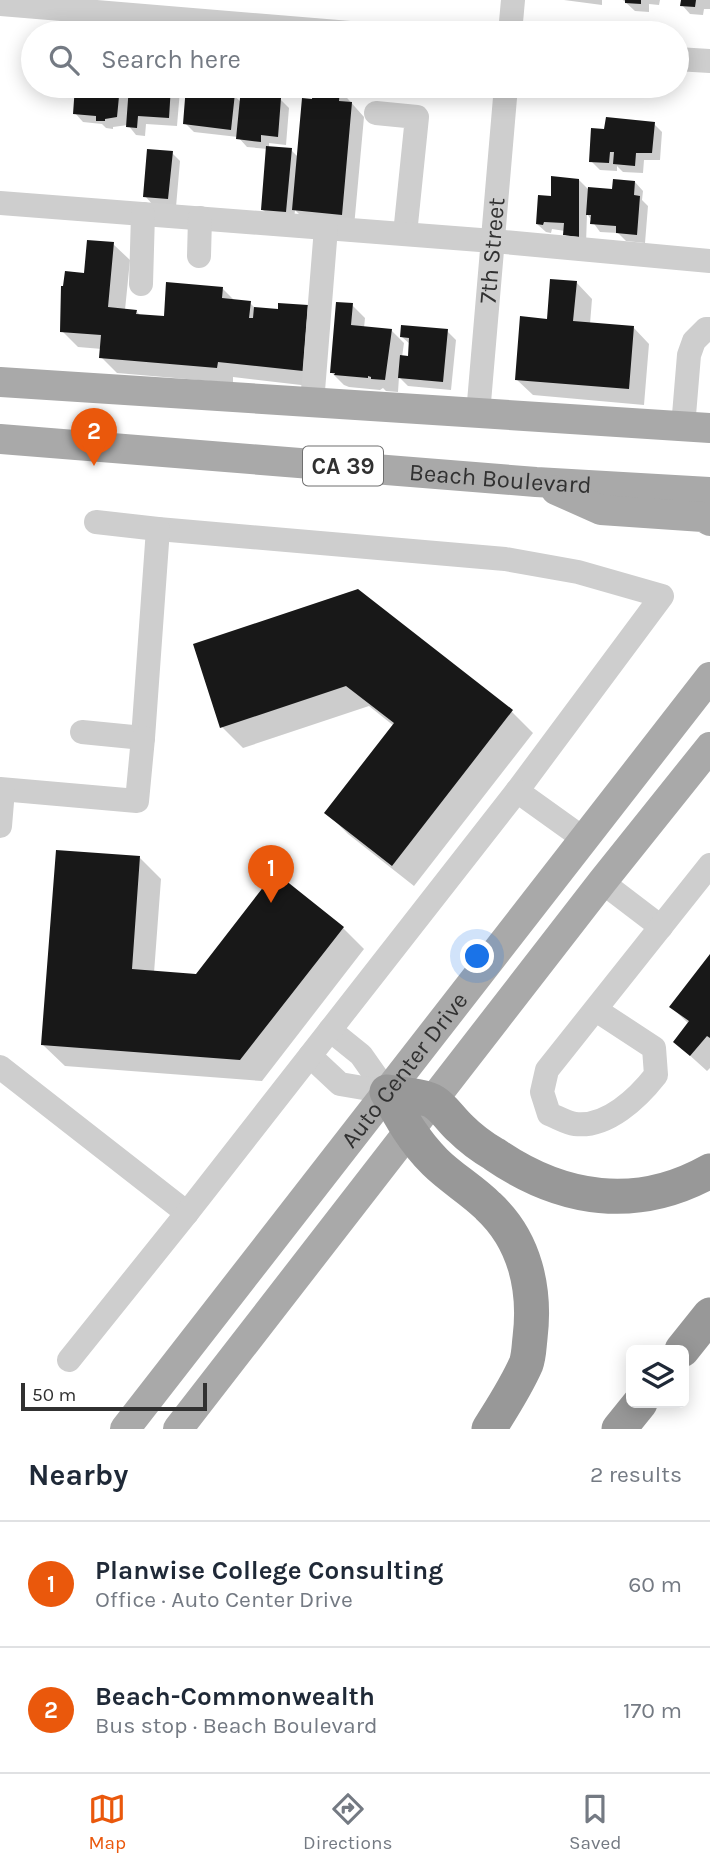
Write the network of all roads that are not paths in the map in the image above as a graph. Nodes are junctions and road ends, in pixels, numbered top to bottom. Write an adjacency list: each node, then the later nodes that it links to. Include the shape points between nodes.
1 (513, 0): 5 (street)
2 (0, 4): 3 (street)
3 (150, 8): 4 (street)
4 (254, 21)
5 (511, 21)
6 (689, 60): 7 (street)
7 (710, 61)
8 (505, 98): 15 (street, 7th Street)
9 (376, 113): 14 (street, via 417,117)
10 (0, 203): 11 (street)
11 (143, 214): 12 (street); 18 (street)
12 (200, 218): 13 (street); 16 (street)
13 (326, 228): 14 (street); 21 (street)
14 (405, 234): 15 (street)
15 (493, 241): 17 (street); 22 (street, 7th Street)
16 (199, 256)
17 (710, 261)
18 (141, 284)
19 (710, 329): 23 (street, via 694,341 689,355)
20 (0, 382): 21 (main road)
21 (312, 402): 22 (main road)
22 (478, 414): 23 (main road)
23 (696, 428)
24 (0, 439): 25 (main road, Beach Boulevard / CA 39)
25 (536, 482): 26 (main road, Beach Boulevard / CA 39); 27 (main road, via 601,509)
26 (710, 492)
27 (710, 521)
28 (96, 522): 29 (street)
29 (158, 529): 33 (street); 36 (street, via 505,559 578,572 662,596)
30 (710, 677): 31 (main road, Auto Center Drive)
31 (681, 714): 38 (main road, Auto Center Drive); 40 (main road, via 687,724 683,743 602,848 595,871)
32 (82, 732): 33 (street)
33 (143, 738): 35 (street, via 137,801)
34 (710, 747): 40 (main road, Auto Center Drive)
35 (1, 789): 37 (street)
36 (517, 790): 38 (street); 43 (street)
37 (0, 826)
38 (583, 839): 46 (main road, Auto Center Drive)
39 (710, 865): 41 (street)
40 (602, 883): 41 (street); 47 (main road, Auto Center Drive)
41 (661, 927): 42 (street)
42 (596, 1010): 42 (street, via 547,1070 542,1092 550,1114 575,1124 604,1120 642,1094 656,1075 654,1048)
43 (330, 1030): 44 (street); 46 (street, via 361,1055)
44 (310, 1056): 46 (street, via 340,1084); 50 (street)
45 (0, 1068): 50 (street)
46 (387, 1092): 47 (highway); 48 (highway); 55 (main road, Auto Center Drive)
47 (433, 1101): 48 (main road, Auto Center Drive); 49 (highway, via 495,1155 541,1182 582,1195 634,1197 687,1183)
48 (408, 1132): 56 (main road, Auto Center Drive); 57 (highway, via 436,1163 489,1206 523,1255 531,1295 527,1361)
49 (710, 1171)
50 (187, 1213): 53 (street)
51 (710, 1314): 52 (highway)
52 (686, 1345)
53 (69, 1360)
54 (636, 1408): 58 (highway)
55 (125, 1429)
56 (178, 1429)
57 (489, 1429)
58 (619, 1429)

